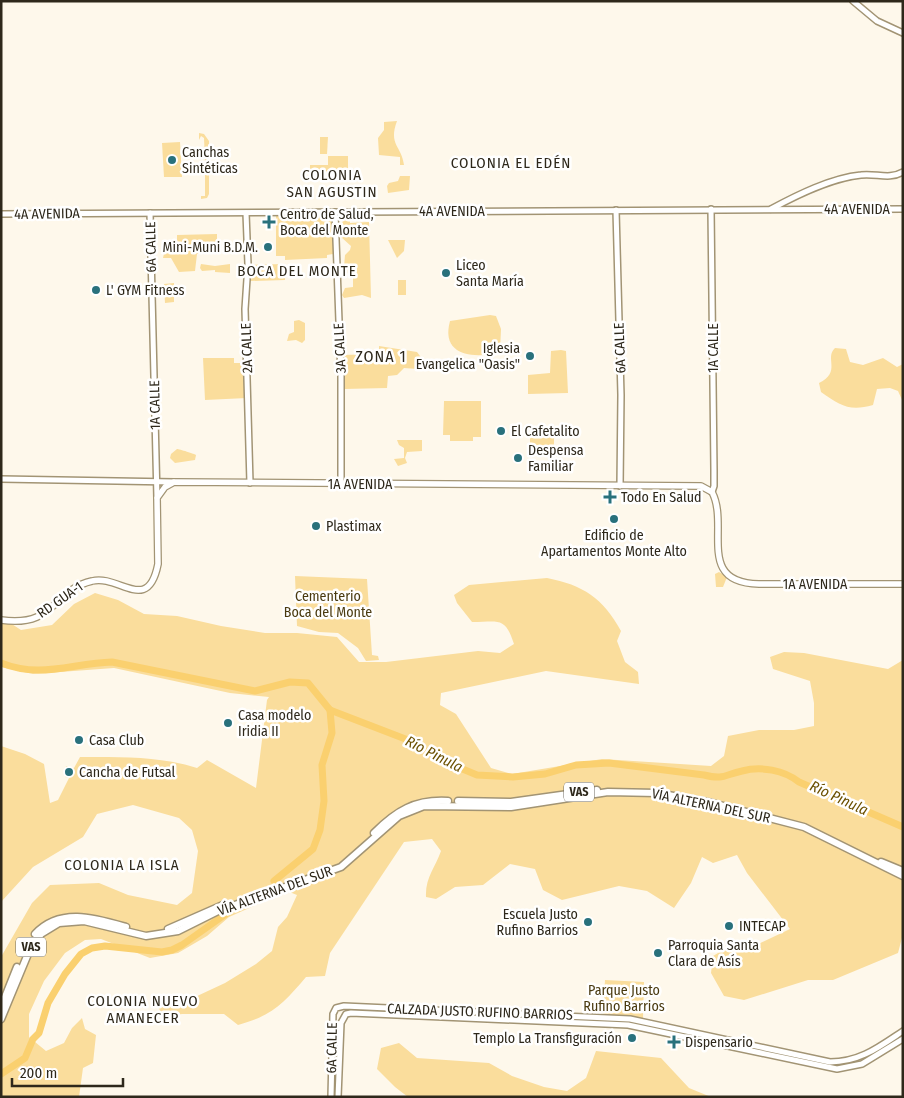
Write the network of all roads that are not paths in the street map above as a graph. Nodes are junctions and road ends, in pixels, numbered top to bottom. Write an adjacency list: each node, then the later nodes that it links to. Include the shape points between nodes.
1 (853, 1): 2 (street, via 877,21)
2 (903, 33)
3 (903, 172): 7 (street, via 892,176 864,174 849,177 812,190)
4 (902, 208): 7 (street, 4A AVENIDA)
5 (616, 210): 6 (street, 4A AVENIDA); 8 (street, 4A AVENIDA); 18 (street, 6A CALLE)
6 (711, 210): 7 (street, 4A AVENIDA); 19 (street, 1A CALLE)
7 (769, 211)
8 (335, 212): 10 (street, 4A AVENIDA); 17 (street, 3A CALLE)
9 (150, 213): 10 (street, 4A AVENIDA); 11 (street, 4A AVENIDA); 12 (street, 6A CALLE)
10 (246, 213): 16 (street, 2A CALLE)
11 (1, 214)
12 (152, 311): 14 (street, 1A CALLE)
13 (1, 479): 14 (street, 1A AVENIDA)
14 (156, 481): 15 (street, 1A AVENIDA); 20 (street, 1A CALLE)
15 (174, 482): 16 (main road, 1A AVENIDA); 20 (main road)
16 (250, 483): 17 (main road, 1A AVENIDA)
17 (341, 483): 18 (main road, 1A AVENIDA)
18 (620, 486): 19 (main road, 1A AVENIDA, via 696,486)
19 (713, 492): 21 (main road, 1A CALLE, via 719,557)
20 (157, 498): 23 (main road, 1A CALLE, via 158,564 153,581)
21 (730, 576): 22 (main road, 1A AVENIDA, via 748,584)
22 (903, 584)
23 (146, 588): 24 (main road, RD GUA-1, via 132,590 104,580 93,580 71,591 50,611 37,618 12,622)
24 (1, 620)
25 (901, 873): 26 (highway, VÍA ALTERNA DEL SUR / VAS, via 804,827 681,796 622,792 511,807 436,805 415,808 399,816 341,867 216,907 187,923 167,930 136,932)
26 (99, 922): 27 (highway, VÍA ALTERNA DEL SUR / VAS, via 67,917 38,931 22,954); 30 (highway, VÍA ALTERNA DEL SUR / VAS, via 59,923 41,934 25,956)
27 (1, 1006)
28 (344, 1006): 33 (street, CALZADA JUSTO RUFINO BARRIOS, via 630,1019); 34 (street, 6A CALLE, via 336,1008 332,1014)
29 (348, 1013): 33 (street, CALZADA JUSTO RUFINO BARRIOS, via 628,1025); 35 (street, 6A CALLE, via 341,1020 340,1028)
30 (1, 1019)
31 (903, 1031): 33 (street, CALZADA JUSTO RUFINO BARRIOS, via 862,1057 842,1062)
32 (903, 1039): 33 (street, CALZADA JUSTO RUFINO BARRIOS, via 851,1068 837,1069)
33 (811, 1061)
34 (331, 1097)
35 (338, 1097)

